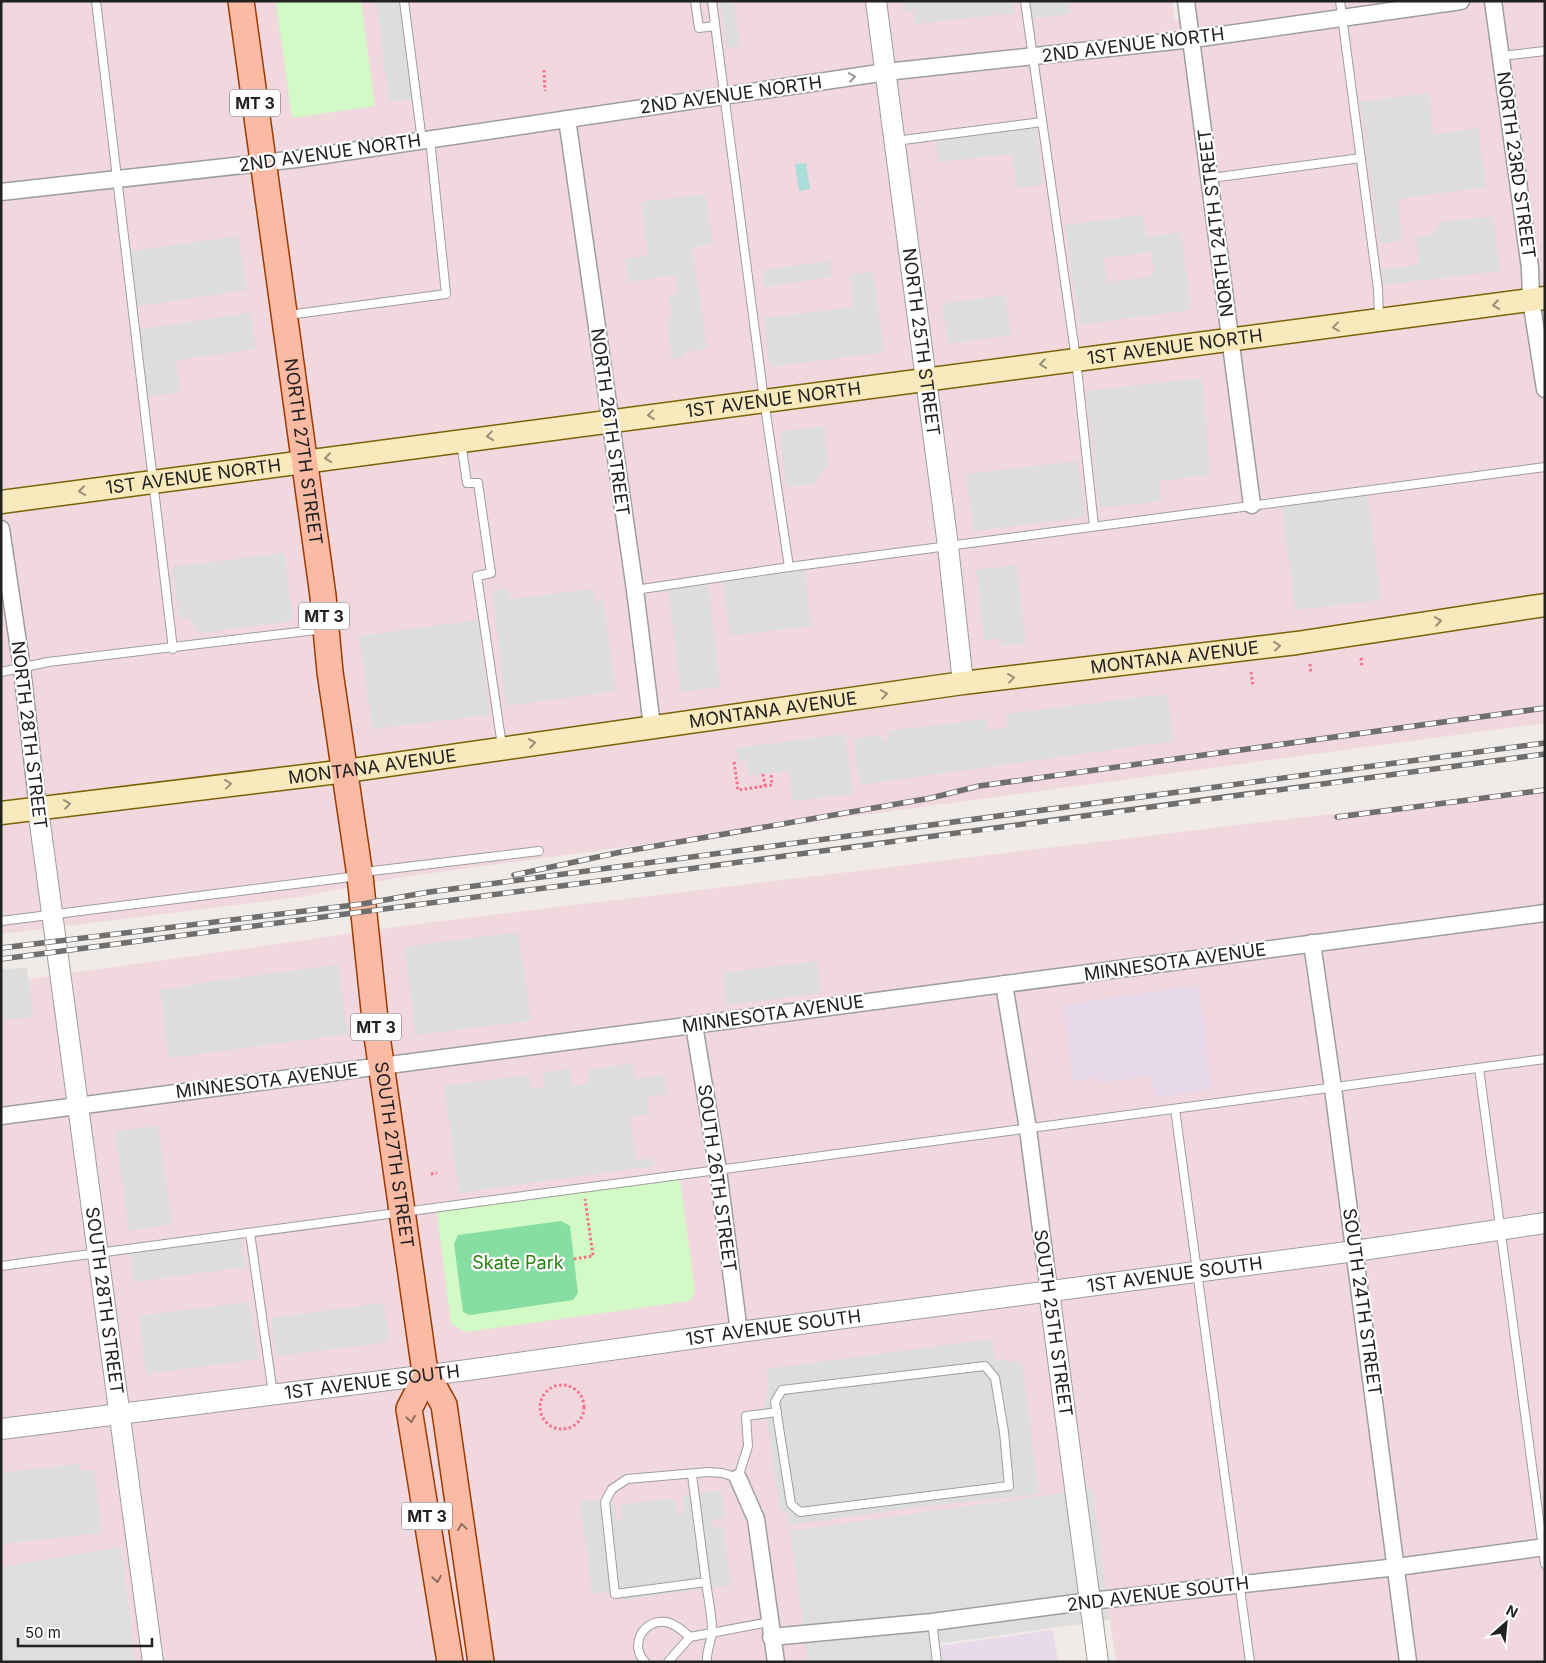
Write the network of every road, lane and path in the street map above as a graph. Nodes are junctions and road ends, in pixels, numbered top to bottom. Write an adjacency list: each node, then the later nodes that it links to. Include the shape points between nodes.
1 (96, 1): 29 (lane)
2 (242, 1): 27 (main road, NORTH 27TH STREET / MT 3)
3 (404, 1): 24 (lane)
4 (695, 1): 13 (lane, via 699,28)
5 (712, 1): 13 (lane)
6 (876, 1): 19 (street, NORTH 25TH STREET)
7 (1025, 1): 16 (lane)
8 (1186, 1): 14 (street, NORTH 24TH STREET)
9 (1340, 1): 12 (lane)
10 (1461, 1): 12 (street, 2ND AVENUE NORTH)
11 (1493, 1): 17 (street, NORTH 23RD STREET)
12 (1342, 18): 14 (street, 2ND AVENUE NORTH); 26 (lane)
13 (715, 26): 21 (lane)
14 (1193, 39): 16 (street, 2ND AVENUE NORTH); 28 (street, NORTH 24TH STREET)
15 (1545, 51): 17 (lane)
16 (1033, 56): 19 (street, 2ND AVENUE NORTH); 23 (lane)
17 (1501, 56): 31 (street, NORTH 23RD STREET, via 1530,268)
18 (544, 70): 20 (path)
19 (886, 72): 21 (street, 2ND AVENUE NORTH, one-way to 19); 25 (street, NORTH 25TH STREET)
20 (545, 91)
21 (725, 96): 22 (street, 2ND AVENUE NORTH); 38 (lane)
22 (566, 119): 24 (street, 2ND AVENUE NORTH); 39 (street, NORTH 26TH STREET)
23 (1042, 122): 25 (lane); 35 (lane)
24 (426, 140): 27 (street, 2ND AVENUE NORTH); 32 (lane, via 446,294)
25 (894, 141): 36 (street, NORTH 25TH STREET)
26 (1361, 158): 28 (lane); 33 (lane)
27 (262, 162): 29 (street, 2ND AVENUE NORTH); 32 (main road, NORTH 27TH STREET / MT 3)
28 (1211, 178): 34 (street, NORTH 24TH STREET)
29 (117, 179): 30 (street, 2ND AVENUE NORTH); 43 (lane)
30 (1, 192)
31 (1538, 299): 33 (main road, 1ST AVENUE NORTH, one-way to 33); 37 (street, NORTH 23RD STREET)
32 (284, 316): 41 (main road, NORTH 27TH STREET / MT 3)
33 (1380, 322): 34 (main road, 1ST AVENUE NORTH, one-way to 34)
34 (1230, 340): 35 (main road, 1ST AVENUE NORTH); 45 (street, NORTH 24TH STREET)
35 (1076, 359): 36 (main road, 1ST AVENUE NORTH, one-way to 36); 46 (lane)
36 (925, 380): 38 (main road, 1ST AVENUE NORTH); 48 (street, NORTH 25TH STREET)
37 (1545, 389)
38 (764, 400): 39 (main road, 1ST AVENUE NORTH, one-way to 39); 49 (lane)
39 (610, 420): 40 (main road, 1ST AVENUE NORTH, one-way to 40); 50 (street, NORTH 26TH STREET)
40 (461, 440): 41 (main road, 1ST AVENUE NORTH, one-way to 41); 64 (lane, via 467,484 478,483 491,573 477,576)
41 (303, 461): 43 (main road, 1ST AVENUE NORTH); 52 (main road, NORTH 27TH STREET / MT 3)
42 (1545, 466): 45 (lane)
43 (153, 481): 44 (main road, 1ST AVENUE NORTH, one-way to 44); 53 (lane)
44 (1, 502)
45 (1252, 505): 46 (lane)
46 (1094, 526): 48 (lane)
47 (1, 529): 57 (street, NORTH 28TH STREET)
48 (948, 546): 49 (lane); 61 (street, NORTH 25TH STREET)
49 (789, 567): 50 (lane)
50 (635, 590): 63 (street, NORTH 26TH STREET)
51 (1545, 605): 61 (main road, MONTANA AVENUE, one-way to 51, via 1289,644)
52 (326, 629): 53 (lane); 66 (main road, NORTH 27TH STREET / MT 3)
53 (173, 649): 57 (lane, via 48,662)
54 (1361, 658): 56 (path)
55 (1310, 664): 60 (path)
56 (1362, 666)
57 (22, 669): 58 (lane); 70 (street, NORTH 28TH STREET)
58 (1, 672)
59 (1251, 672): 62 (path)
60 (1312, 674)
61 (963, 683): 63 (main road, MONTANA AVENUE, one-way to 61)
62 (1253, 686)
63 (652, 726): 64 (main road, MONTANA AVENUE, one-way to 63)
64 (502, 747): 66 (main road, MONTANA AVENUE)
65 (734, 762): 69 (path, via 738,790)
66 (346, 771): 70 (main road, MONTANA AVENUE, one-way to 66); 73 (main road, NORTH 27TH STREET / MT 3)
67 (771, 773): 69 (path, via 772,785)
68 (763, 774): 69 (path)
69 (765, 786)
70 (38, 809): 71 (main road, MONTANA AVENUE); 75 (street, NORTH 28TH STREET)
71 (1, 813)
72 (539, 852): 73 (lane)
73 (359, 874): 74 (main road, NORTH 27TH STREET / MT 3); 75 (lane)
74 (362, 904): 83 (main road, SOUTH 27TH STREET / MT 3)
75 (53, 913): 77 (lane); 78 (street, NORTH 28TH STREET)
76 (1545, 913): 79 (street, MINNESOTA AVENUE)
77 (1, 921)
78 (57, 940): 86 (street, SOUTH 28TH STREET)
79 (1312, 943): 80 (street, MINNESOTA AVENUE); 85 (street, SOUTH 24TH STREET)
80 (1004, 984): 81 (street, MINNESOTA AVENUE); 89 (street, SOUTH 25TH STREET)
81 (694, 1025): 83 (street, MINNESOTA AVENUE); 90 (street, SOUTH 26TH STREET)
82 (1545, 1060): 84 (lane)
83 (382, 1066): 86 (street, MINNESOTA AVENUE); 94 (main road, SOUTH 27TH STREET / MT 3)
84 (1479, 1068): 85 (lane); 96 (lane)
85 (1333, 1088): 87 (lane); 98 (street, SOUTH 24TH STREET)
86 (79, 1106): 88 (street, MINNESOTA AVENUE); 99 (street, SOUTH 28TH STREET)
87 (1175, 1109): 89 (lane); 102 (lane)
88 (1, 1116)
89 (1028, 1129): 90 (lane); 103 (street, SOUTH 25TH STREET)
90 (718, 1170): 93 (lane); 104 (street, SOUTH 26TH STREET)
91 (437, 1173): 92 (path)
92 (431, 1174)
93 (583, 1188): 94 (lane); 100 (path, via 593,1256)
94 (404, 1213): 97 (lane); 105 (main road, SOUTH 27TH STREET / MT 3)
95 (1545, 1223): 96 (street, 1ST AVENUE SOUTH)
96 (1501, 1230): 98 (street, 1ST AVENUE SOUTH); 113 (lane)
97 (250, 1232): 99 (lane); 106 (lane)
98 (1355, 1252): 102 (street, 1ST AVENUE SOUTH); 115 (street, SOUTH 24TH STREET)
99 (99, 1253): 101 (lane); 108 (street, SOUTH 28TH STREET)
100 (574, 1259)
101 (1, 1266)
102 (1197, 1272): 103 (street, 1ST AVENUE SOUTH); 117 (lane)
103 (1049, 1291): 104 (street, 1ST AVENUE SOUTH); 118 (street, SOUTH 25TH STREET)
104 (739, 1332): 105 (street, 1ST AVENUE SOUTH)
105 (427, 1374): 106 (street, 1ST AVENUE SOUTH); 124 (main road, MT 3, one-way to 124, via 409,1409); 125 (main road, SOUTH 27TH STREET, one-way to 105, via 444,1405)
106 (273, 1395): 108 (street, 1ST AVENUE SOUTH)
107 (777, 1412): 107 (lane, via 792,1504 800,1512 1009,1486 995,1378 985,1366 782,1390 775,1402); 112 (lane, via 746,1416 748,1446)
108 (120, 1413): 110 (street, 1ST AVENUE SOUTH); 123 (street, SOUTH 28TH STREET)
109 (548, 1425): 109 (path, via 562,1429 580,1419 584,1406 573,1387 558,1385 545,1391 539,1405 543,1420)
110 (1, 1429)
111 (692, 1475): 112 (lane, via 722,1473); 116 (lane); 116 (lane, via 626,1479 612,1490 606,1502 615,1594)
112 (738, 1478): 120 (street, via 756,1519)
113 (1544, 1547): 114 (lane); 115 (street, 2ND AVENUE SOUTH)
114 (1545, 1564)
115 (1397, 1567): 117 (street, 2ND AVENUE SOUTH); 133 (street, SOUTH 24TH STREET)
116 (706, 1582): 121 (lane)
117 (1240, 1584): 118 (street, 2ND AVENUE SOUTH); 132 (lane)
118 (1090, 1601): 119 (street, 2ND AVENUE SOUTH); 131 (street, SOUTH 25TH STREET)
119 (932, 1622): 120 (street, 2ND AVENUE SOUTH); 130 (lane)
120 (770, 1629): 121 (lane); 129 (street)
121 (712, 1633): 122 (lane); 128 (lane, via 706,1653)
122 (690, 1637): 126 (lane, via 674,1624 651,1624 644,1628 637,1644 638,1655); 127 (lane)
123 (153, 1662)
124 (450, 1662)
125 (482, 1662)
126 (645, 1662)
127 (668, 1662)
128 (707, 1662)
129 (776, 1662)
130 (937, 1662)
131 (1098, 1662)
132 (1250, 1662)
133 (1408, 1662)

